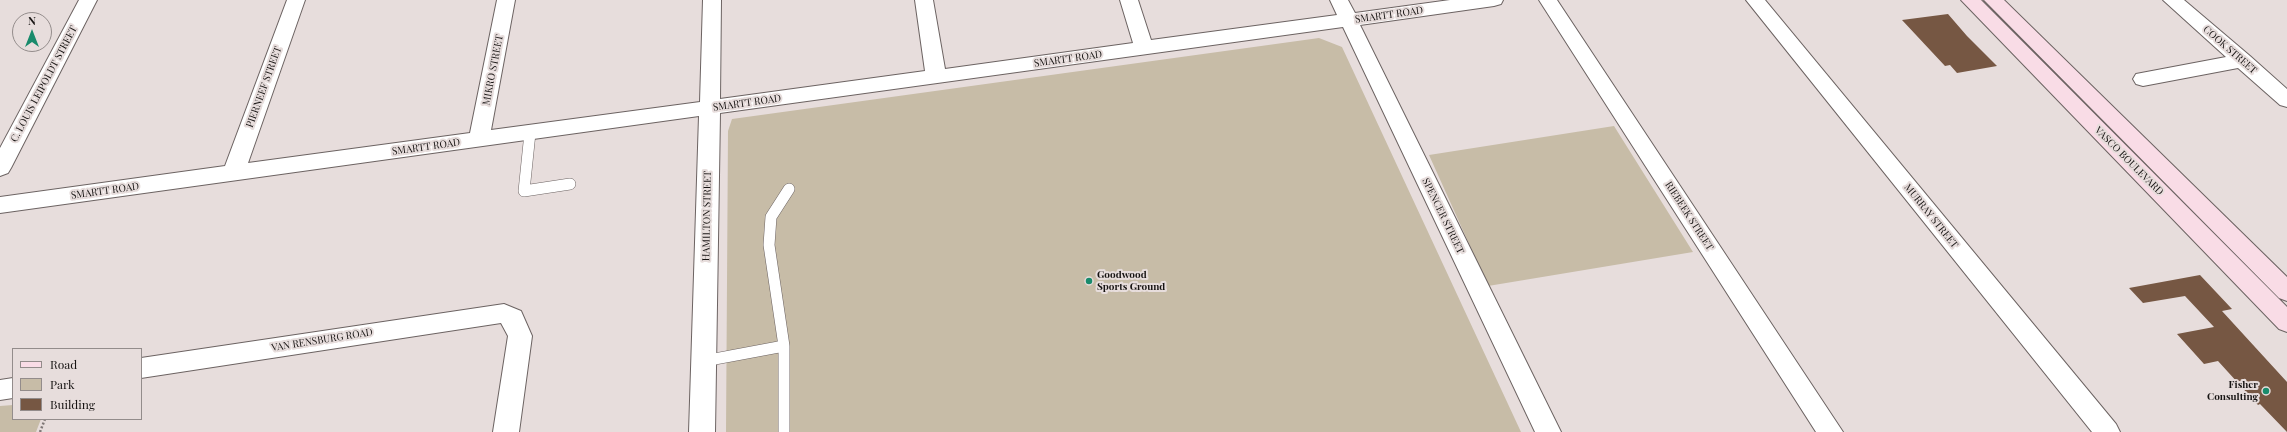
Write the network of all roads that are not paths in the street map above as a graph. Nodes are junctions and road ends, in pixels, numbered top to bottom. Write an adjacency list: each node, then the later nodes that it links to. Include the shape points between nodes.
1 (88, 0): 23 (street, C. LOUIS LEIPOLDT STREET)
2 (296, 0): 24 (street, PIERNEEF STREET)
3 (506, 0): 22 (street, MIKRO STREET)
4 (712, 0): 20 (street, HAMILTON STREET)
5 (924, 0): 17 (street)
6 (1129, 0): 15 (street)
7 (1339, 0): 14 (street, SPENCER STREET)
8 (1494, 0): 14 (street, SMARTT ROAD)
9 (1548, 0): 39 (street, RIEBEEK STREET)
10 (1755, 0): 40 (street, MURRAY STREET)
11 (1970, 0): 29 (main road, VASCO BOULEVARD)
12 (1993, 0): 28 (main road, VASCO BOULEVARD)
13 (2172, 0): 16 (street, COOK STREET)
14 (1348, 20): 15 (street, SMARTT ROAD); 38 (street, SPENCER STREET)
15 (1144, 48): 17 (street, SMARTT ROAD)
16 (2243, 61): 18 (street); 19 (street, COOK STREET)
17 (936, 78): 20 (street, SMARTT ROAD)
18 (2143, 79)
19 (2287, 100)
20 (709, 108): 21 (street, SMARTT ROAD); 31 (street, HAMILTON STREET)
21 (530, 133): 22 (street, SMARTT ROAD); 25 (lane, via 522,187 524,191)
22 (479, 140): 24 (street, SMARTT ROAD)
23 (0, 168)
24 (233, 174): 27 (street, SMARTT ROAD)
25 (570, 184)
26 (789, 189): 30 (lane, via 771,217 769,246)
27 (0, 205)
28 (2287, 292)
29 (2287, 322)
30 (784, 346): 31 (lane); 37 (lane)
31 (704, 361): 36 (street, HAMILTON STREET)
32 (142, 368): 35 (street, VAN RENSBURG ROAD, via 504,313 513,318 520,336)
33 (12, 388): 34 (street)
34 (0, 390)
35 (506, 432)
36 (702, 432)
37 (784, 432)
38 (1548, 432)
39 (1830, 432)
40 (2108, 432)

